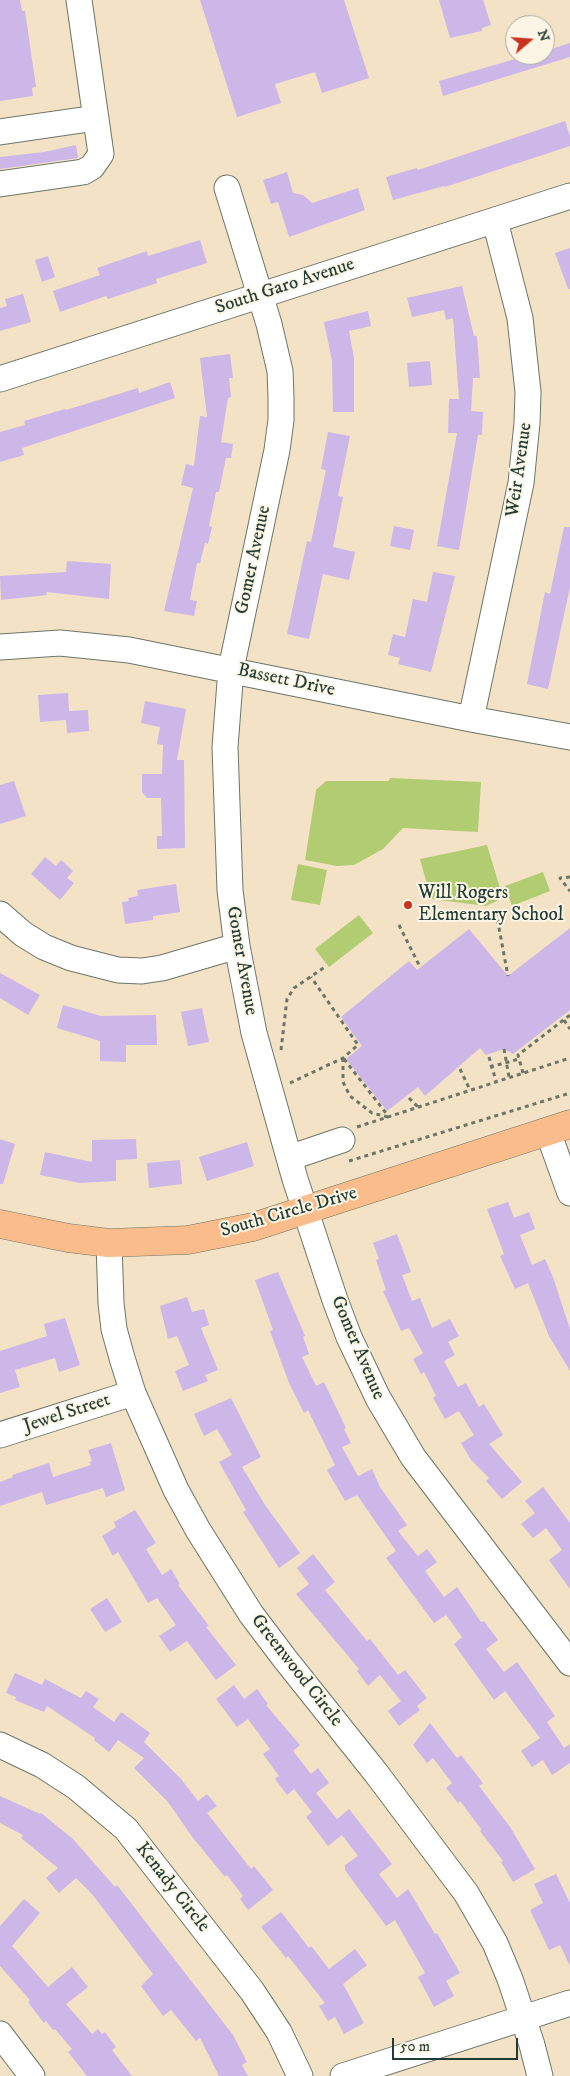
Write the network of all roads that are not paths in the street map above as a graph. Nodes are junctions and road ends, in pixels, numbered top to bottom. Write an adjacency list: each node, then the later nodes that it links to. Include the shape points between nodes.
1 (79, 0): 2 (street)
2 (96, 118): 3 (street); 4 (street, via 101,154 92,167 83,172)
3 (0, 132)
4 (0, 184)
5 (227, 188): 8 (street, Gomer Avenue)
6 (570, 196): 7 (street, South Garo Avenue)
7 (494, 221): 8 (street, South Garo Avenue); 12 (street, Weir Avenue, via 520,318 528,423 521,483)
8 (260, 295): 9 (street, South Garo Avenue); 11 (street, Gomer Avenue, via 280,371 281,420)
9 (0, 379)
10 (0, 647): 11 (street, Bassett Drive, via 60,643 94,645)
11 (231, 669): 12 (street, Bassett Drive); 15 (street, Gomer Avenue, via 224,747 227,858)
12 (471, 719): 13 (street, Bassett Drive)
13 (570, 737)
14 (0, 914): 15 (street, via 44,947 118,970 162,968)
15 (237, 946): 18 (street, Gomer Avenue, via 254,1033)
16 (559, 1128): 19 (street); 20 (main road, South Circle Drive)
17 (344, 1144): 18 (street)
18 (289, 1158): 20 (street, Gomer Avenue)
19 (570, 1193)
20 (306, 1211): 22 (main road, South Circle Drive, via 188,1240); 25 (street, Gomer Avenue, via 350,1337 395,1428 412,1457)
21 (0, 1224): 22 (main road, South Circle Drive)
22 (109, 1243): 23 (street, Greenwood Circle, via 114,1329)
23 (133, 1392): 24 (street, Jewel Street); 28 (street, Greenwood Circle, via 176,1490 216,1560 285,1660 451,1871 495,1943)
24 (0, 1435)
25 (570, 1663)
26 (0, 1745): 31 (street, Kenady Circle, via 42,1765 76,1787 126,1829 252,1991 280,2032)
27 (570, 2003): 28 (street)
28 (524, 2017): 32 (street); 33 (street, Greenwood Circle)
29 (0, 2034): 30 (street)
30 (32, 2076)
31 (300, 2076)
32 (342, 2076)
33 (540, 2076)

